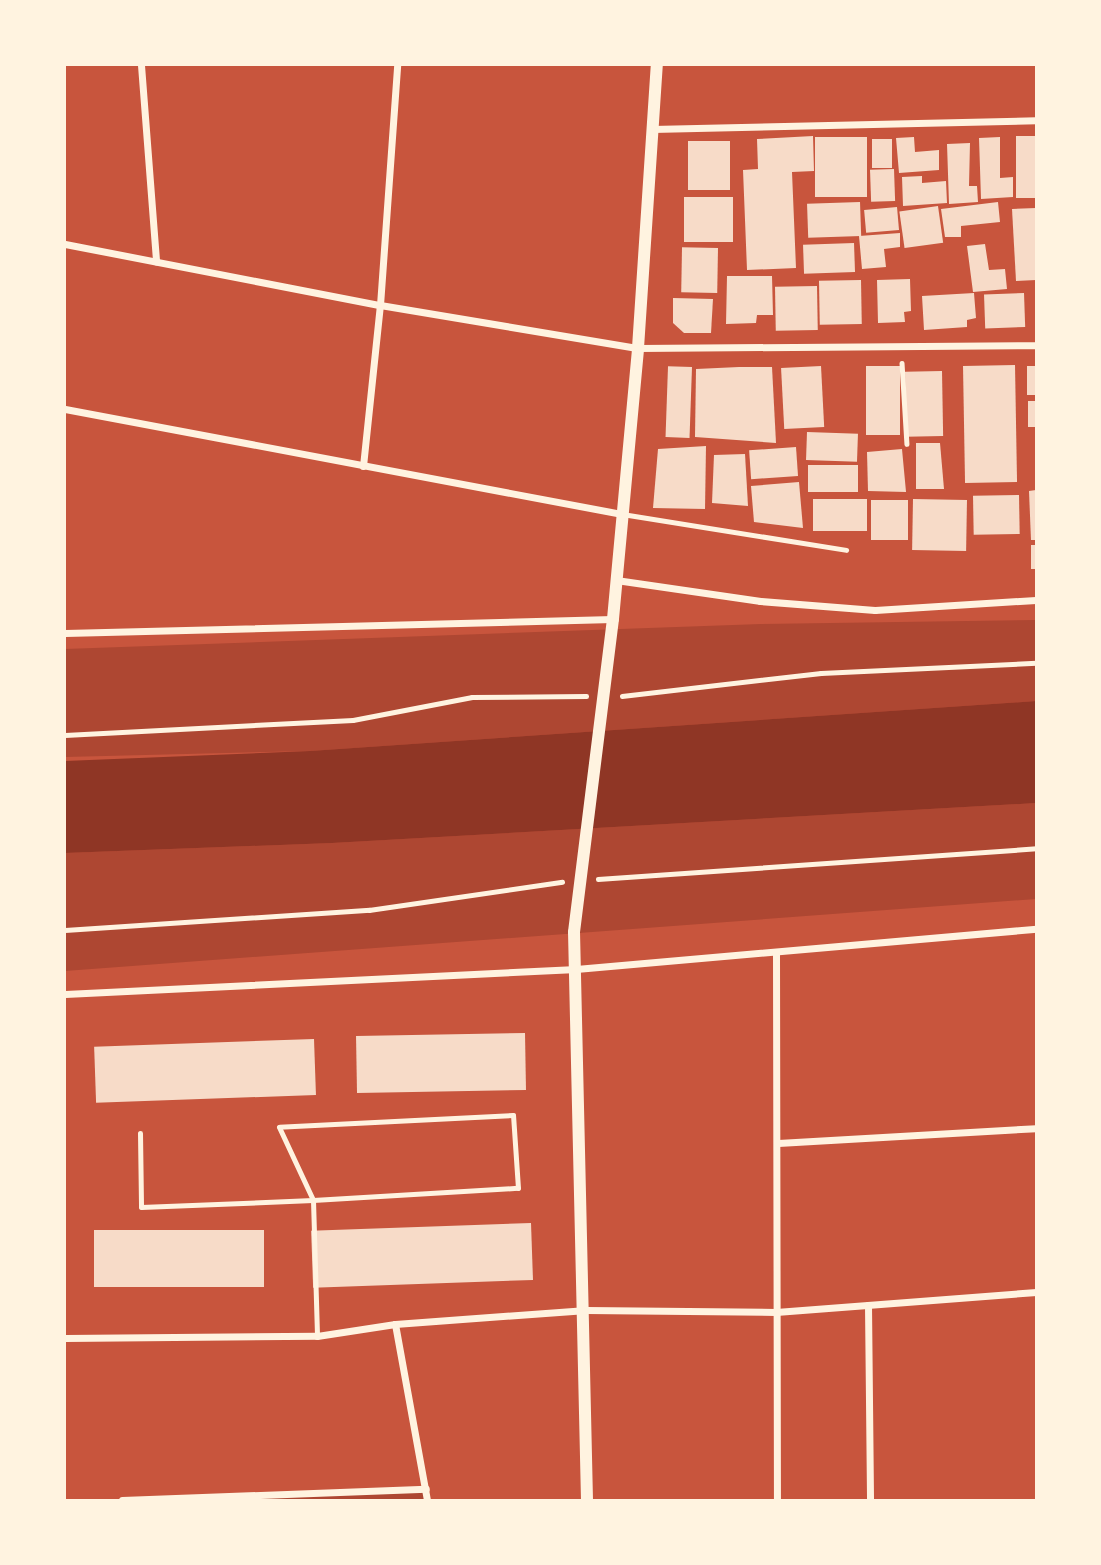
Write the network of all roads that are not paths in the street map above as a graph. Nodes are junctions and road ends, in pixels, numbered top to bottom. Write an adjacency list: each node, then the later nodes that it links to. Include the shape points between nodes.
1 (141, 65): 7 (street)
2 (397, 65): 8 (street)
3 (657, 65): 5 (street)
4 (1036, 120): 5 (street)
5 (652, 129): 10 (street)
6 (65, 244): 7 (street)
7 (156, 261): 8 (street)
8 (380, 305): 10 (street); 12 (street)
9 (1036, 345): 10 (street)
10 (638, 348): 13 (street)
11 (65, 409): 12 (street)
12 (363, 466): 13 (street)
13 (622, 514): 14 (lane); 15 (street)
14 (846, 550)
15 (616, 580): 16 (street, via 760,601 875,610); 17 (street)
16 (1036, 600)
17 (613, 619): 18 (street); 21 (street, via 574,932)
18 (65, 633)
19 (1036, 929): 20 (street)
20 (776, 953): 21 (street); 25 (street)
21 (576, 969): 22 (street); 29 (street)
22 (65, 994)
23 (1036, 1128): 25 (street)
24 (140, 1133): 26 (lane, via 141,1207)
25 (778, 1143): 30 (street)
26 (313, 1200): 26 (lane, via 279,1127 513,1115 518,1188); 32 (lane)
27 (1036, 1292): 28 (street)
28 (868, 1305): 30 (street); 39 (street)
29 (586, 1310): 30 (street); 31 (street); 37 (street)
30 (776, 1312): 38 (street)
31 (396, 1324): 32 (street); 34 (street)
32 (317, 1336): 33 (street)
33 (65, 1338)
34 (426, 1489): 35 (street); 36 (street)
35 (122, 1500)
36 (427, 1500)
37 (587, 1500)
38 (777, 1500)
39 (870, 1500)

